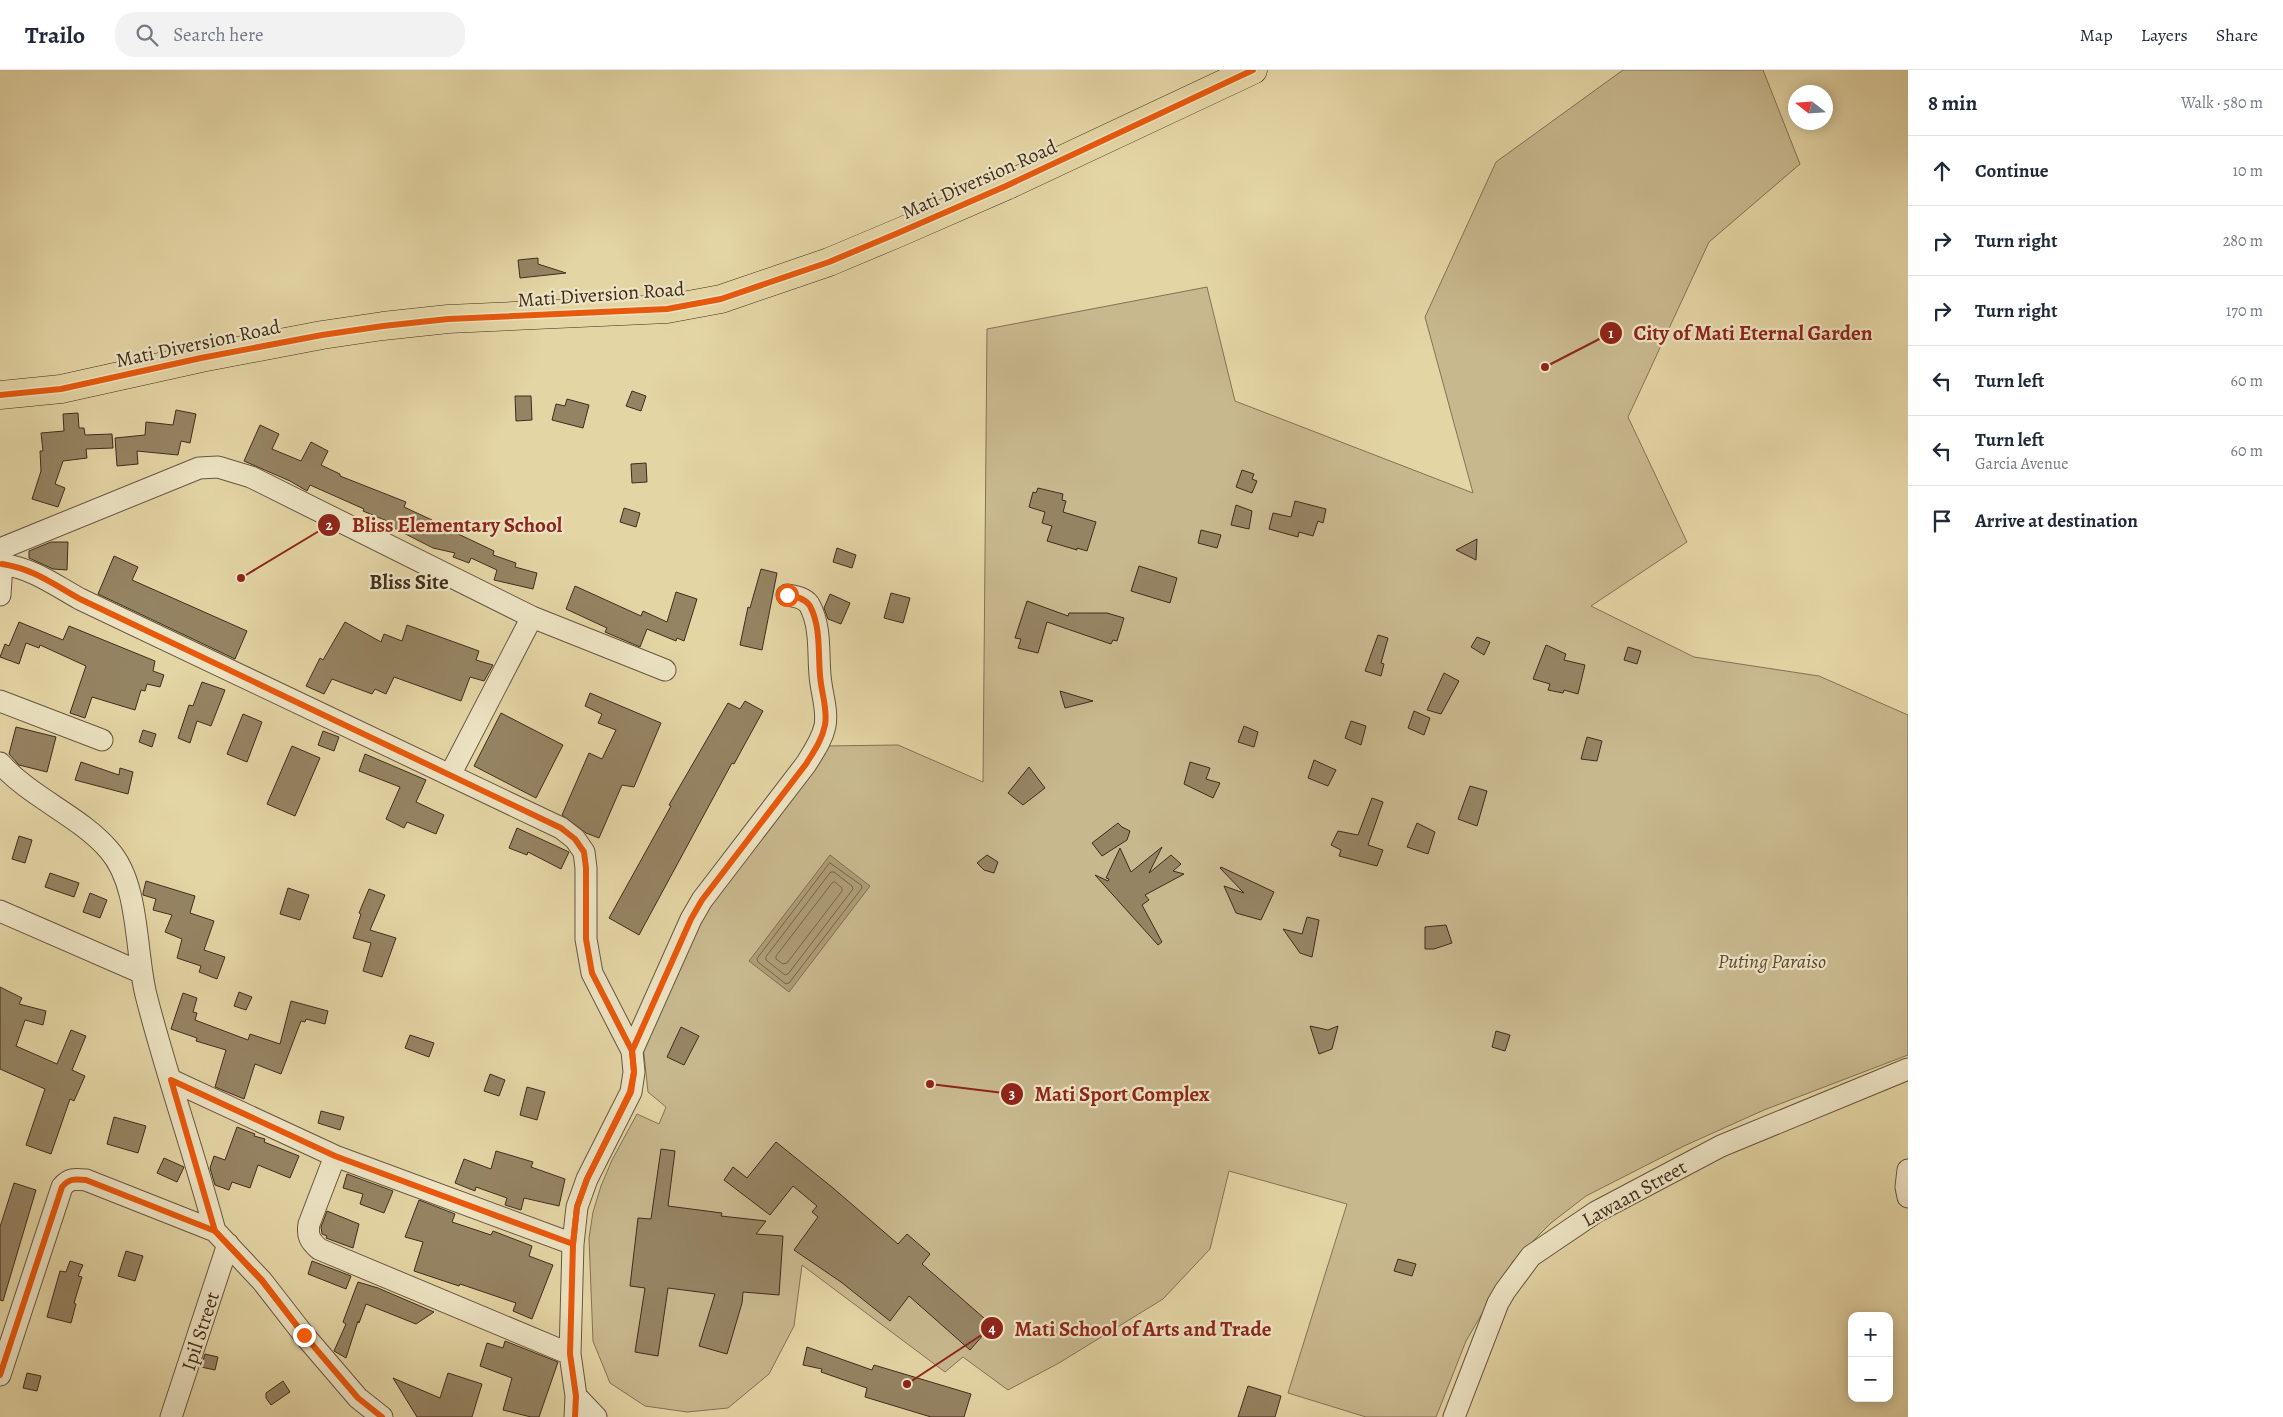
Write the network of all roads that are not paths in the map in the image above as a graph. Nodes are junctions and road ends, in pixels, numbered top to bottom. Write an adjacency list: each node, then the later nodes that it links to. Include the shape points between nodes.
1 (1253, 70): 2 (highway, Mati Diversion Road, via 925,221 829,262 721,299 667,309 448,319 383,326 247,349 61,389)
2 (0, 395)
3 (1, 554): 4 (street); 6 (street, via 199,468 218,467 251,477); 11 (street, via 80,600)
4 (0, 595)
5 (787, 595): 14 (street, via 796,596 810,607 818,633 825,715 821,740 702,900)
6 (532, 617): 7 (street); 11 (street)
7 (665, 670)
8 (0, 701): 9 (street)
9 (102, 740)
10 (0, 762): 13 (street, via 17,781 110,850 123,872 135,916)
11 (450, 775): 14 (street, via 561,828 584,852 586,938 592,973)
12 (0, 911): 13 (street)
13 (142, 973): 16 (street)
14 (632, 1051): 21 (street, via 634,1072 630,1092 587,1179 577,1207)
15 (1908, 1069): 30 (street, Lawaan Street, via 1721,1146 1596,1212 1531,1256 1502,1297)
16 (171, 1080): 17 (street); 20 (street)
17 (335, 1156): 21 (street); 22 (street, via 309,1224 308,1235 319,1249)
18 (1908, 1170): 19 (street)
19 (1908, 1196)
20 (222, 1238): 23 (street, via 86,1180 66,1182); 25 (street, via 262,1280); 26 (street, Ipil Street)
21 (573, 1244): 22 (street)
22 (570, 1354): 24 (street)
23 (0, 1375)
24 (576, 1396): 28 (street); 29 (street)
25 (355, 1408): 27 (street)
26 (171, 1417)
27 (382, 1417)
28 (575, 1417)
29 (596, 1417)
30 (1454, 1417)

